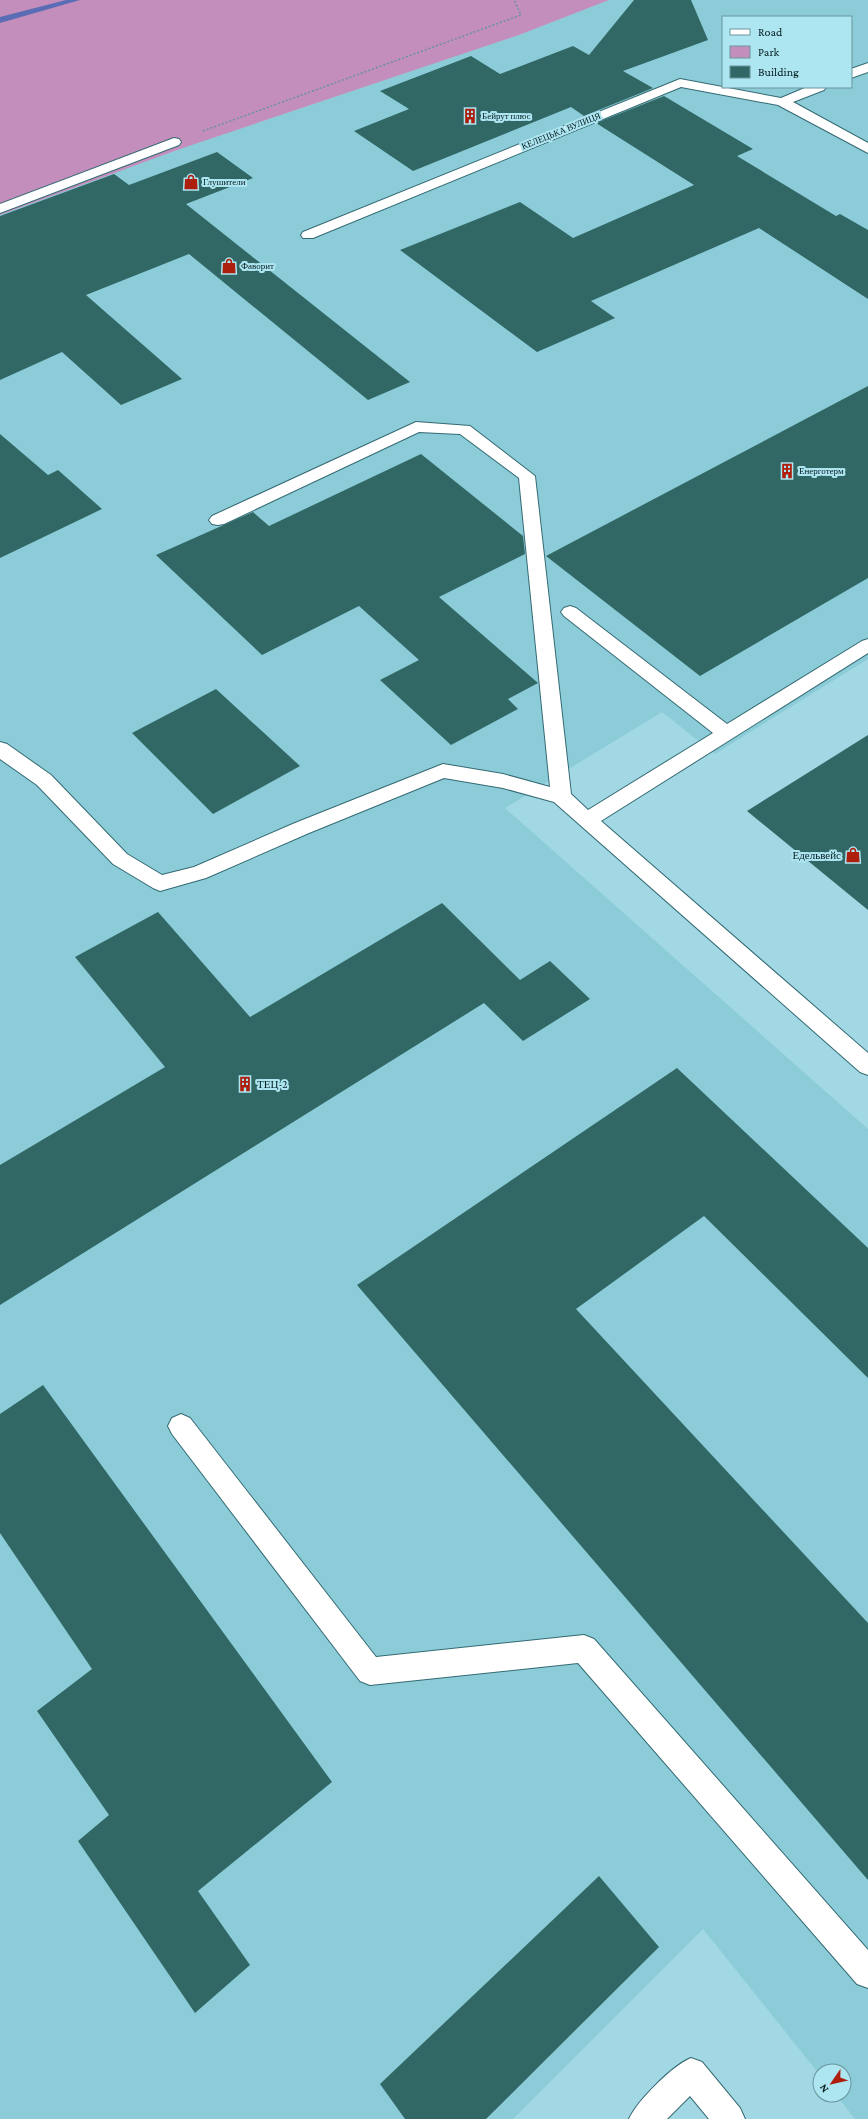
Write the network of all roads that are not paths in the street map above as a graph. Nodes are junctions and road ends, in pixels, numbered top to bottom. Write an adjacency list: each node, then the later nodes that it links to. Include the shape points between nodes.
1 (868, 67): 2 (street)
2 (852, 74)
3 (817, 88): 4 (street)
4 (782, 102): 6 (street); 8 (street, КЕЛЕЦЬКА ВУЛИЦЯ, via 680,83)
5 (174, 142): 7 (street)
6 (868, 149)
7 (0, 209)
8 (308, 235)
9 (218, 520): 14 (street, via 416,427 464,429 528,476)
10 (570, 612): 12 (street)
11 (868, 645): 12 (street)
12 (726, 733): 15 (street)
13 (0, 749): 14 (street, via 44,780 120,859 160,883 200,872 443,771 503,781)
14 (561, 797): 15 (street)
15 (587, 820): 16 (street)
16 (868, 1066)
17 (182, 1426): 18 (street, via 370,1671 584,1649)
18 (868, 1973)
19 (645, 2119): 20 (street, via 692,2073)
20 (729, 2119)

